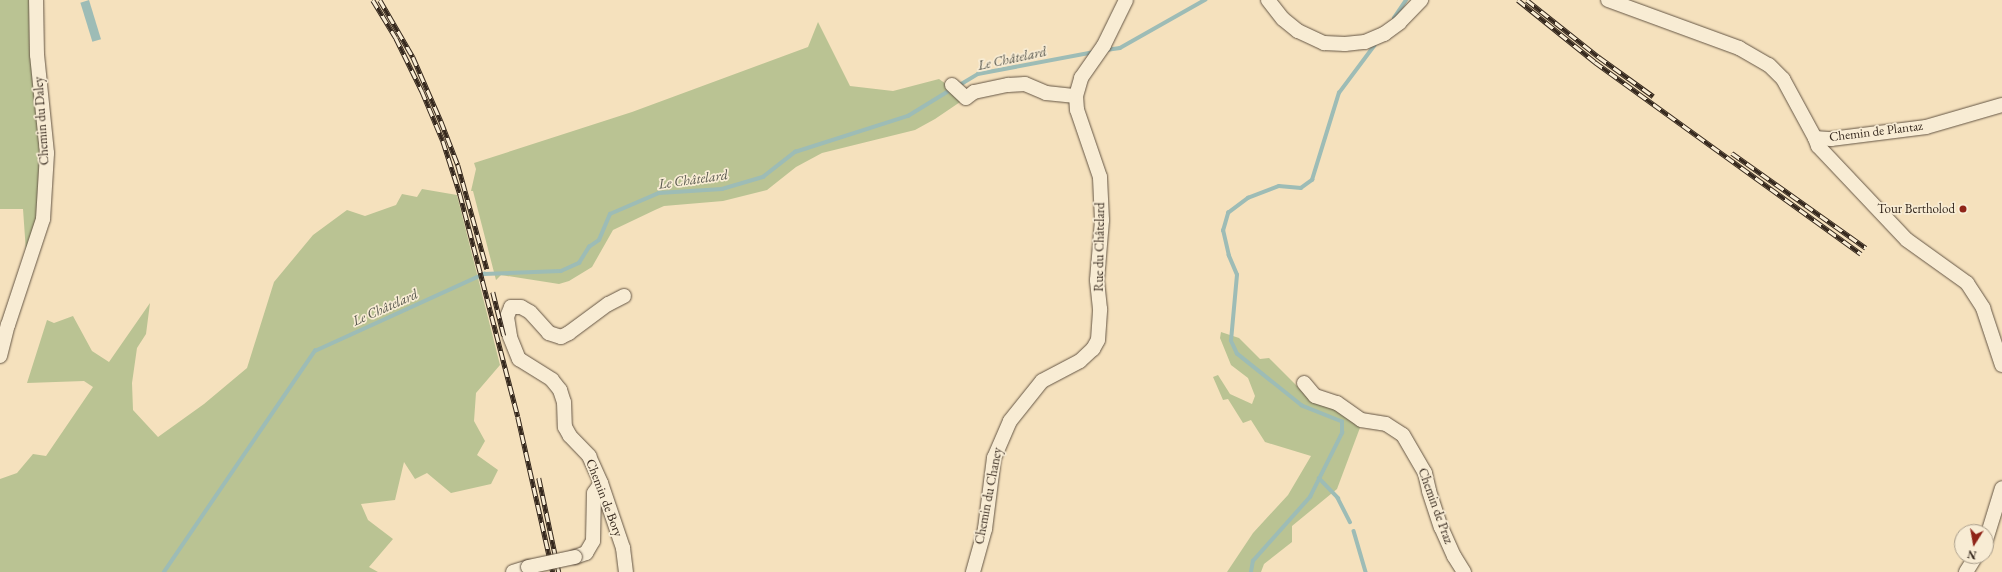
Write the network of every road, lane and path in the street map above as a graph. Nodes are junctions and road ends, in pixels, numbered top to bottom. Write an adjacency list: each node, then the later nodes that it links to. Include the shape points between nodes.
1 (36, 0): 12 (street, Chemin du Daley, via 36,55 47,153 43,219)
2 (1126, 0): 7 (street, Rue du Châtelard, via 1103,47 1081,78)
3 (1268, 0): 4 (street, via 1283,19 1298,31 1316,40 1335,44 1365,42 1384,34 1399,24)
4 (1421, 0)
5 (1608, 0): 9 (street, Chemin de Plantaz, via 1739,48 1769,65 1783,79)
6 (959, 91): 7 (street, via 974,92 1026,84 1046,93)
7 (1076, 96): 11 (street, Rue du Châtelard, via 1077,110 1100,177 1102,220 1097,280 1100,332)
8 (2002, 105): 9 (street, Chemin de Plantaz, via 1926,127 1831,139)
9 (1815, 138): 13 (street, via 1818,146 1907,240 1967,282 1983,308)
10 (624, 296): 15 (street, Chemin de Bory, via 560,337 549,333 535,316 521,307 511,307 507,317 516,354 552,380 560,390 564,402 565,427 589,456)
11 (1097, 343): 20 (street, Chemin du Chaney, via 1080,361 1042,382 1010,420 994,458 985,529)
12 (0, 356)
13 (2002, 365)
14 (1304, 383): 21 (street, Chemin de Praz, via 1315,396 1337,404 1360,420 1386,424 1402,435 1425,473 1441,527)
15 (601, 483): 18 (street, bridge, via 594,493 593,541 586,553 575,558); 19 (street, Chemin de Bory, via 623,548)
16 (2002, 488): 17 (street)
17 (1991, 524)
18 (513, 572)
19 (626, 572)
20 (973, 572)
21 (1464, 572)

